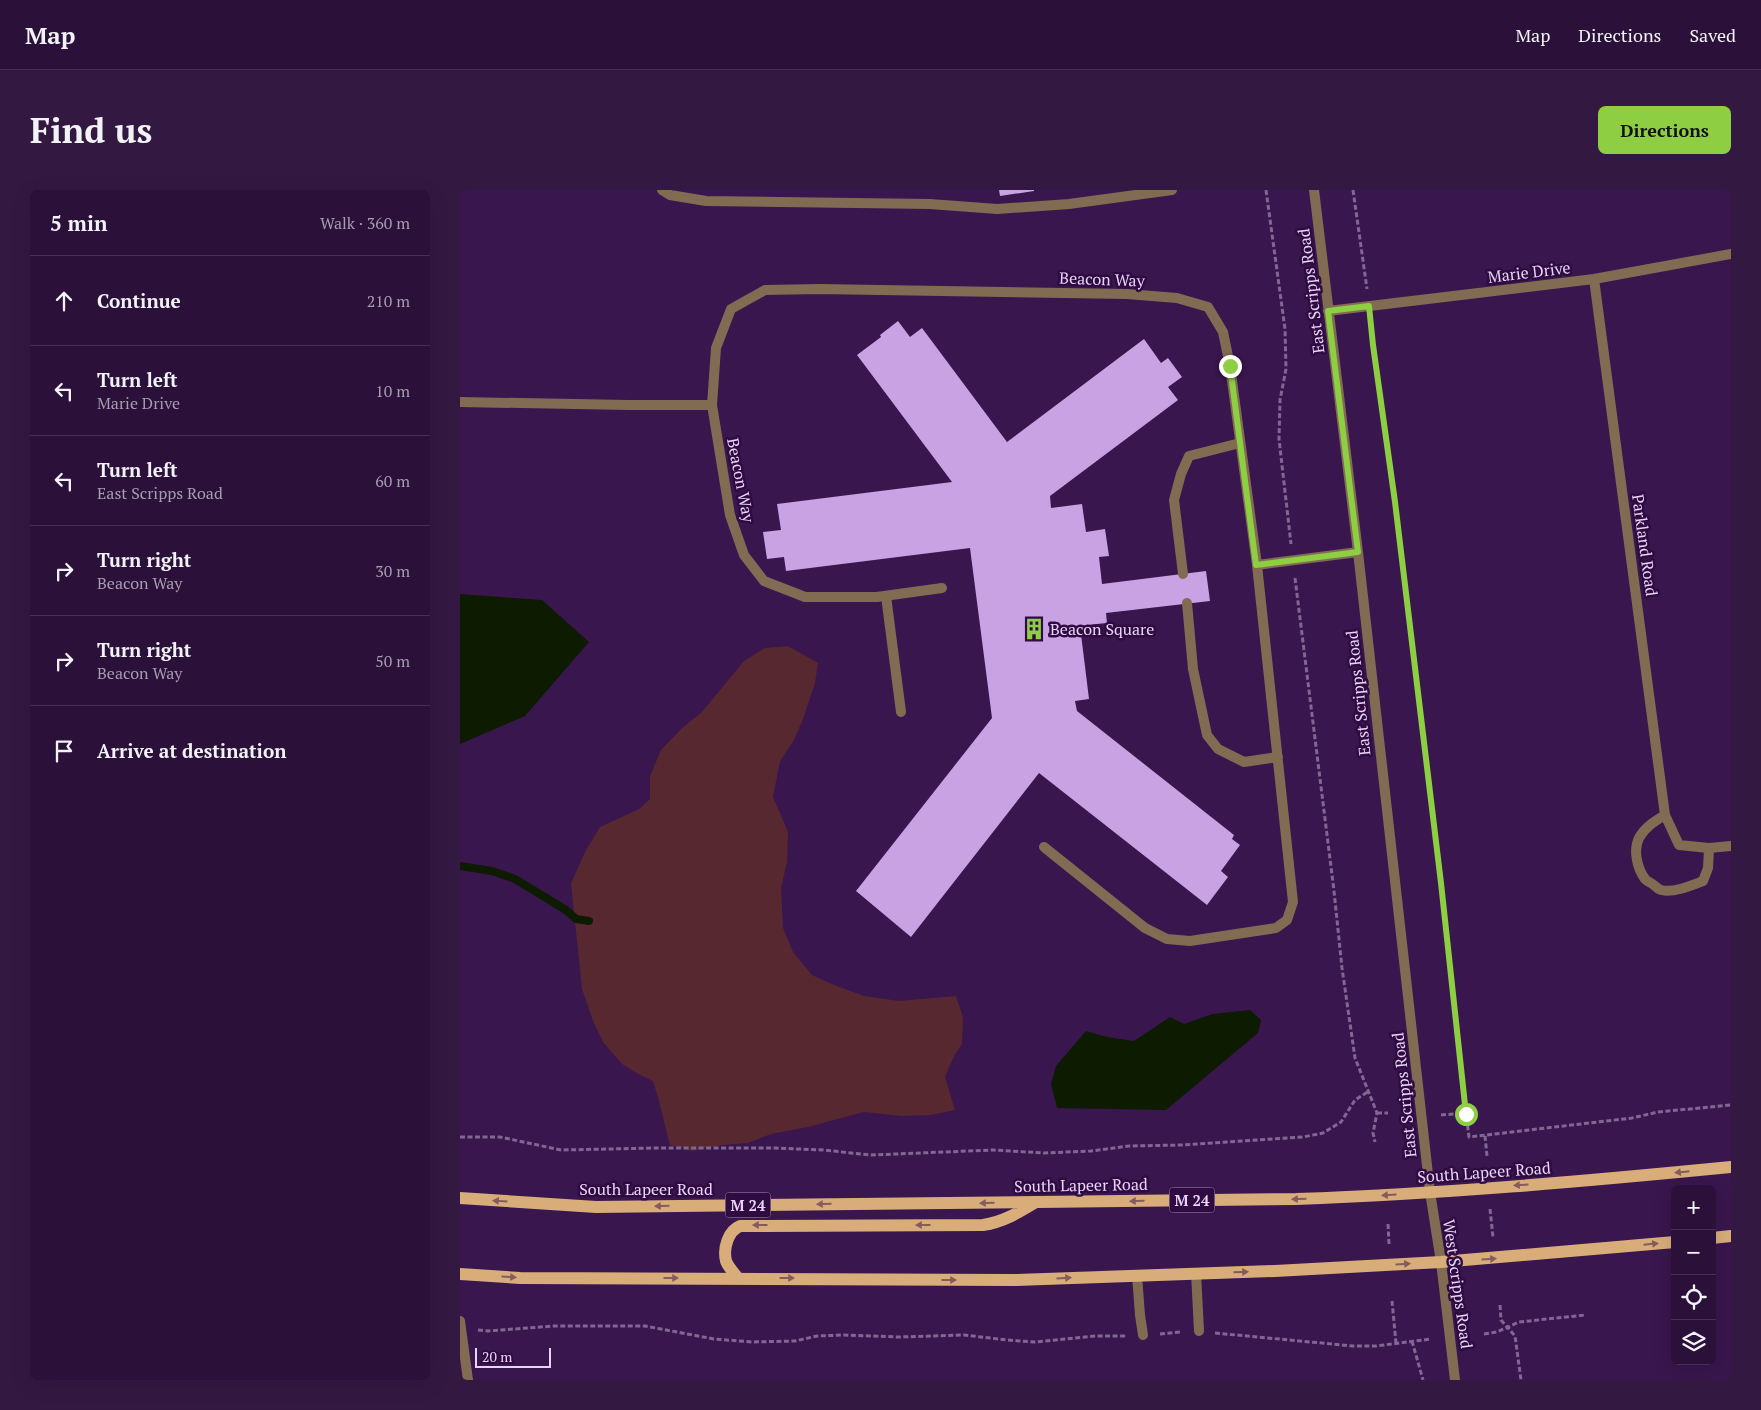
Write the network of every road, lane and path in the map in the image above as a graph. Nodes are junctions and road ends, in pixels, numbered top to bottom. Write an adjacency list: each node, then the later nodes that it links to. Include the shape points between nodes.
1 (662, 190): 2 (street, via 670,195 706,201 930,204 997,209 1068,204)
2 (1172, 190)
3 (1266, 190): 14 (path, via 1285,329 1286,369 1280,400 1279,439)
4 (1314, 190): 9 (street, East Scripps Road)
5 (1353, 190): 8 (path)
6 (1731, 254): 7 (street, Marie Drive)
7 (1594, 279): 8 (street, Marie Drive); 22 (street, Parkland Road)
8 (1369, 306): 9 (street, Marie Drive); 30 (path, via 1441,883)
9 (1328, 311): 13 (street, East Scripps Road)
10 (460, 402): 11 (street)
11 (712, 405): 12 (street, Beacon Way, via 716,348 731,308 765,290 1126,294 1177,298 1208,307 1223,332); 18 (street, Beacon Way, via 730,515 744,555 764,581 805,598)
12 (1240, 443): 15 (street, Beacon Way); 16 (street, via 1189,456 1181,474 1174,500)
13 (1358, 552): 14 (street); 37 (street, East Scripps Road)
14 (1292, 560): 15 (street); 26 (path, via 1343,977 1355,1058)
15 (1256, 565): 21 (street, Beacon Way)
16 (1183, 574)
17 (942, 588): 18 (street, Beacon Way)
18 (886, 596): 20 (street)
19 (1186, 603): 21 (street, via 1193,670 1207,735 1218,749 1244,762)
20 (901, 712)
21 (1278, 757): 24 (street, Beacon Way, via 1293,902 1287,920 1276,928 1190,941 1167,939 1144,928)
22 (1665, 815): 25 (street, Parkland Road, via 1679,845); 25 (street, via 1644,831 1638,840 1636,855 1646,880 1659,890 1677,890 1703,881 1708,868)
23 (1731, 846): 25 (street, Parkland Road)
24 (1044, 847)
25 (1709, 848)
26 (1369, 1092): 28 (path); 33 (path, via 1355,1100 1341,1122 1323,1133 1303,1137 1044,1154 993,1150 871,1155 775,1148 561,1150 500,1137)
27 (1731, 1105): 32 (path)
28 (1377, 1113): 29 (path); 34 (path, via 1373,1133)
29 (1388, 1114)
30 (1466, 1114): 31 (path); 32 (path, via 1469,1137)
31 (1441, 1115)
32 (1485, 1136): 35 (path)
33 (460, 1137)
34 (1375, 1142)
35 (1487, 1156)
36 (1731, 1167): 37 (main road, South Lapeer Road / M 24, one-way to 37)
37 (1430, 1192): 39 (main road, South Lapeer Road / M 24, one-way to 39, via 1296,1199); 47 (street, West Scripps Road)
38 (460, 1198): 39 (main road, South Lapeer Road / M 24, one-way to 38, via 596,1207)
39 (1036, 1202): 51 (main road, one-way to 51, via 1012,1217 983,1225 740,1226 730,1235 726,1248 726,1261)
40 (1490, 1209): 43 (path)
41 (1388, 1224): 46 (path)
42 (1731, 1236): 44 (main road)
43 (1493, 1237)
44 (1716, 1238)
45 (1671, 1242): 47 (main road, one-way to 45)
46 (1389, 1244)
47 (1441, 1262): 48 (main road, one-way to 47); 65 (street, West Scripps Road)
48 (1196, 1273): 50 (main road); 57 (street)
49 (460, 1274): 51 (main road, one-way to 51, via 520,1278)
50 (1137, 1275): 51 (main road, one-way to 50, via 1015,1280); 59 (street)
51 (738, 1278)
52 (1392, 1302): 62 (path)
53 (1500, 1305): 56 (path, via 1501,1320)
54 (1585, 1315): 56 (path, via 1519,1322)
55 (461, 1325): 59 (path, via 488,1331 554,1326 645,1326 714,1339 752,1342 844,1335 964,1334 1035,1342); 63 (street)
56 (1508, 1327): 58 (path); 66 (path, via 1515,1336)
57 (1199, 1331): 59 (path); 62 (path, via 1353,1346)
58 (1484, 1334)
59 (1144, 1335)
60 (1431, 1339): 61 (path)
61 (1412, 1341): 62 (path); 64 (path)
62 (1396, 1343)
63 (468, 1380)
64 (1423, 1380)
65 (1455, 1380)
66 (1521, 1380)

